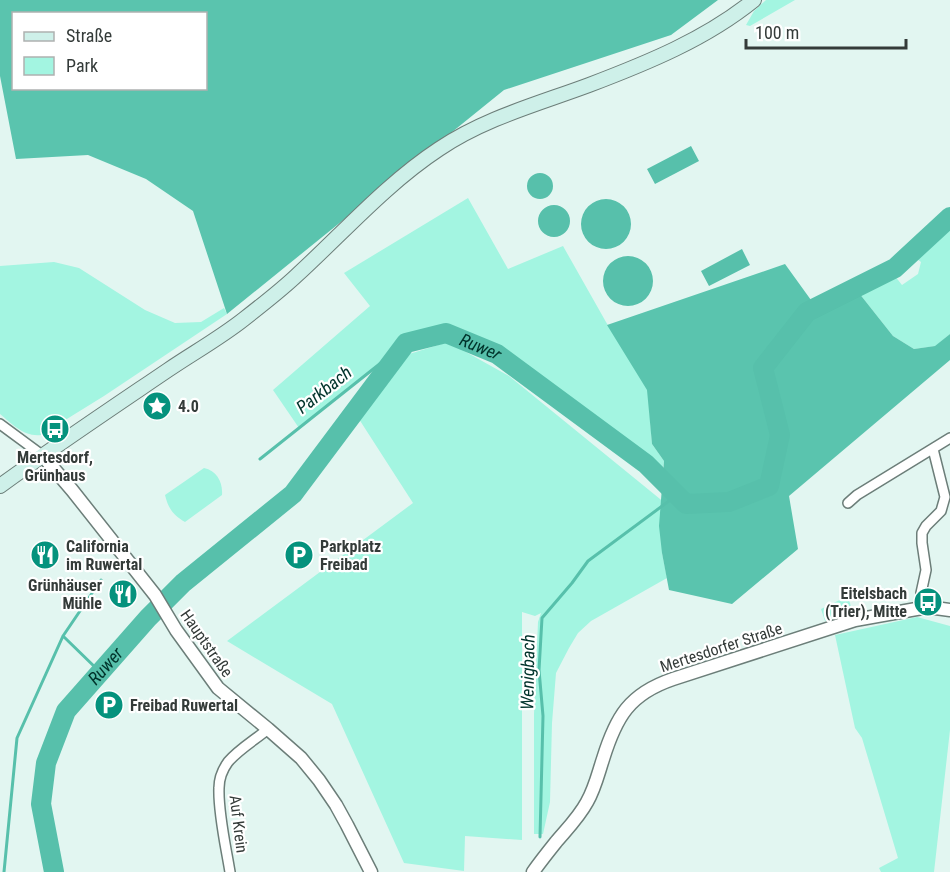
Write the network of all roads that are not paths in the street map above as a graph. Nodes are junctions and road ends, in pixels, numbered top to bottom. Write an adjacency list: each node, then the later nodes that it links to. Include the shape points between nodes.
1 (754, 0): 5 (main road, via 668,53 515,111 439,149 363,211 295,277 242,321)
2 (0, 424): 5 (street)
3 (950, 438): 4 (street)
4 (933, 448): 7 (street); 8 (street, via 945,497 941,511 922,533 926,570)
5 (42, 455): 6 (main road); 10 (street, Hauptstraße, via 155,595 218,688)
6 (0, 486)
7 (848, 503)
8 (922, 608): 9 (street, Mertesdorfer Straße); 13 (street, Mertesdorfer Straße, via 855,620 667,681 641,694 613,729 583,810)
9 (950, 610)
10 (268, 729): 11 (street, Auf Krein, via 230,760 220,779); 12 (street, Hauptstraße, via 319,780)
11 (230, 872)
12 (370, 872)
13 (533, 872)

